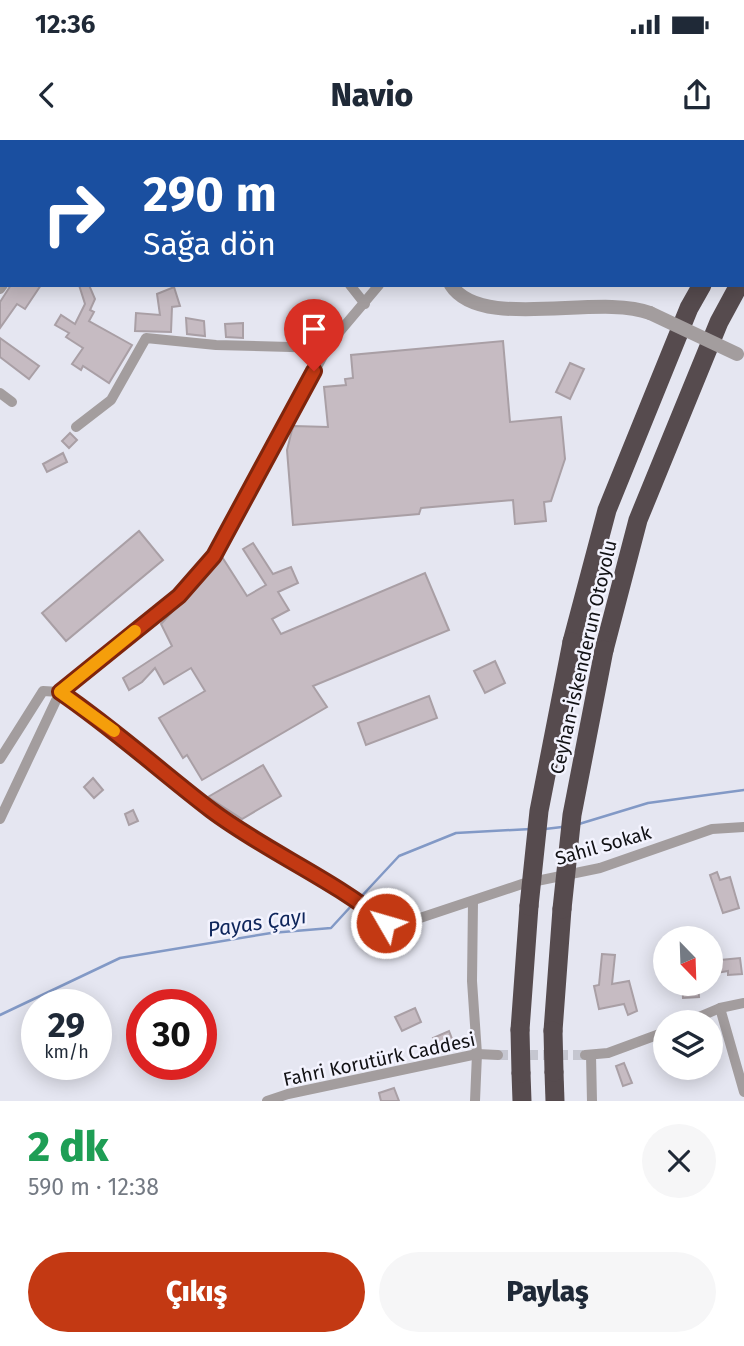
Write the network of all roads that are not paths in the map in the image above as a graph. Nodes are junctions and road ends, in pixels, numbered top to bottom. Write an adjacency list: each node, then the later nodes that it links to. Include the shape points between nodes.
1 (352, 287): 7 (street)
2 (378, 287): 7 (street)
3 (453, 287): 9 (street, bridge, via 487,307 621,304)
4 (694, 287): 13 (highway)
5 (701, 287): 13 (highway, Ceyhan-İskenderun Otoyolu)
6 (738, 287): 29 (highway, Ceyhan-İskenderun Otoyolu, bridge, via 719,322 638,520 604,650 572,816 553,1031)
7 (365, 304): 8 (street)
8 (327, 348): 12 (street, via 146,338 111,400); 14 (street, via 214,556 179,596)
9 (740, 356)
10 (0, 393): 11 (street)
11 (12, 402)
12 (76, 427)
13 (636, 434): 28 (highway, Ceyhan-İskenderun Otoyolu, bridge, via 607,510 572,642 539,811 520,1030)
14 (60, 692): 15 (street, via 43,691); 16 (street); 18 (street, Sahil Sokak, via 213,811 329,880 386,923 396,926)
15 (0, 759)
16 (0, 819)
17 (744, 827): 18 (street, Sahil Sokak, via 712,829 600,868 522,884)
18 (473, 902): 23 (street)
19 (744, 1003): 20 (street)
20 (720, 1008): 21 (street); 25 (street)
21 (715, 1010)
22 (653, 1038): 30 (street, via 588,1055)
23 (477, 1054): 24 (street, Fahri Korutürk Caddesi); 26 (street, Fahri Korutürk Caddesi); 27 (street)
24 (498, 1055)
25 (744, 1092)
26 (267, 1101)
27 (475, 1101)
28 (522, 1101)
29 (555, 1101)
30 (592, 1101)

